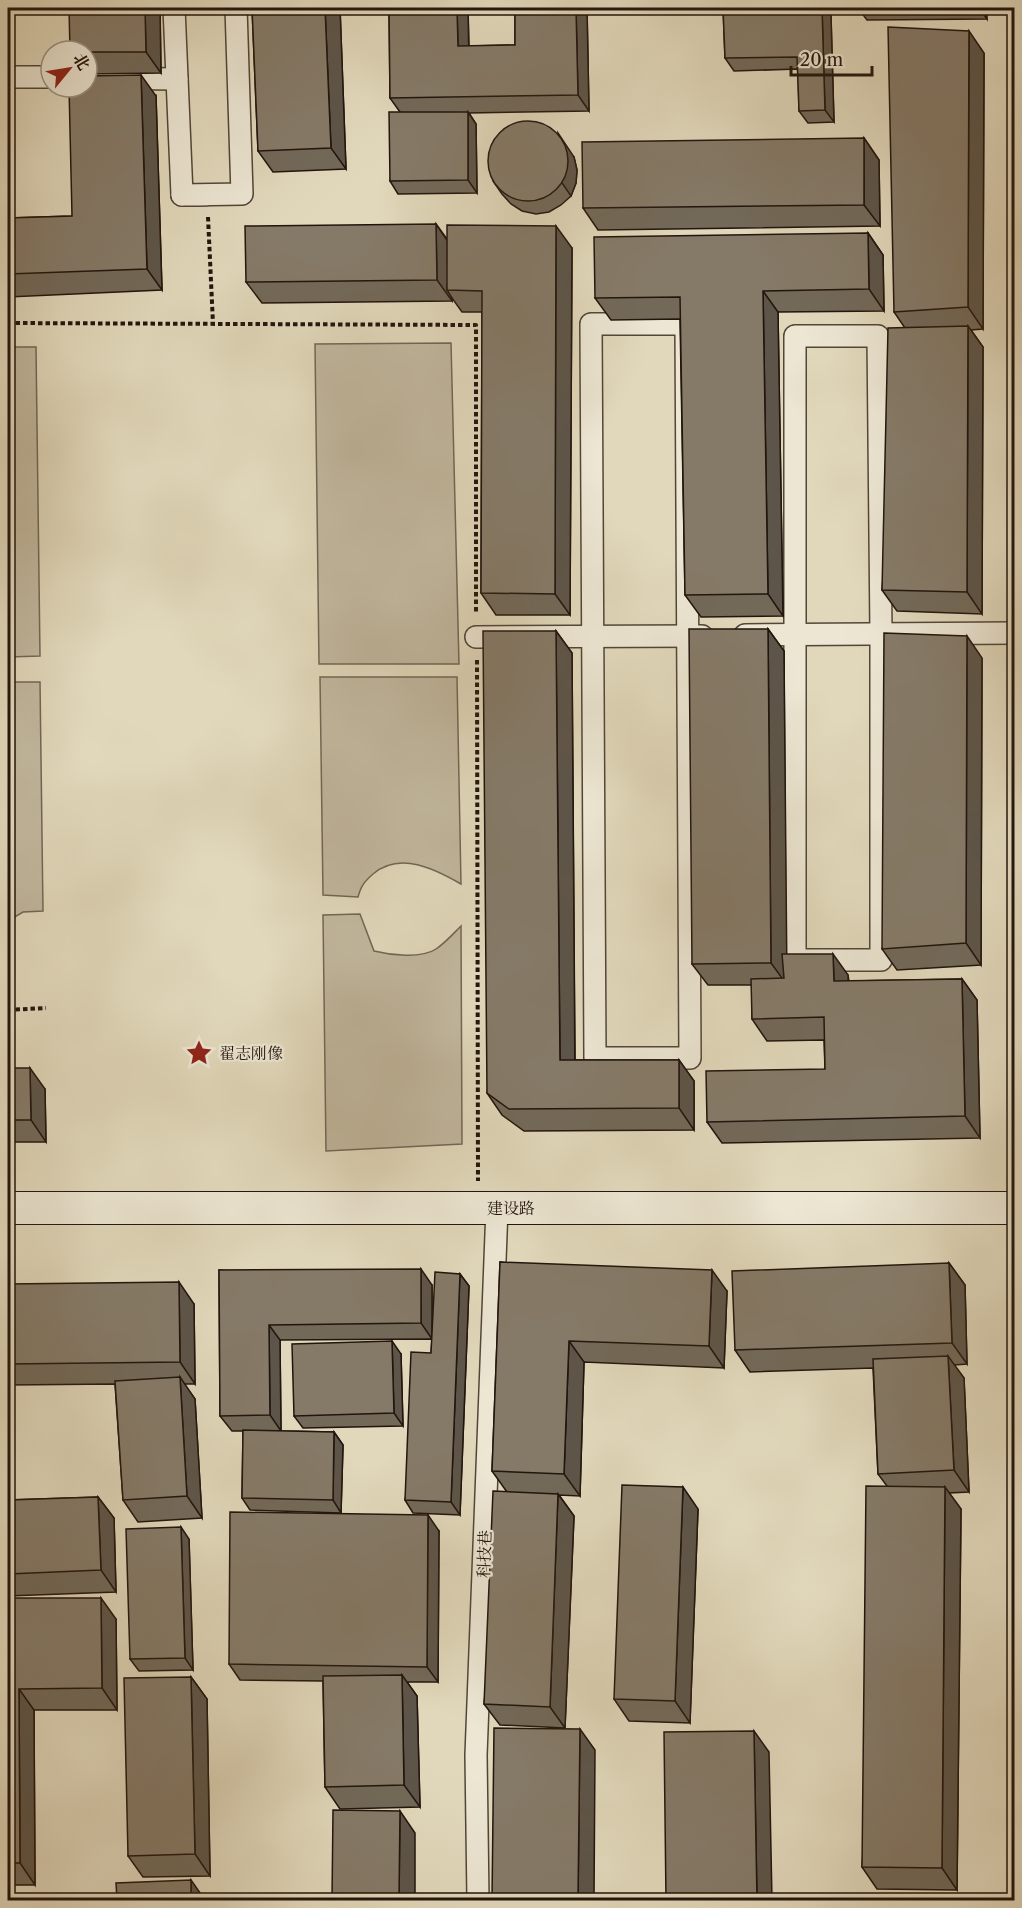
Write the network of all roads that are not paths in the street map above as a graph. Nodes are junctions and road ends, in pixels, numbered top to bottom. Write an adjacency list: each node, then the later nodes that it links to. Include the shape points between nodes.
1 (174, 8): 6 (street)
2 (236, 8): 7 (street, via 242,194)
3 (8, 77): 4 (street)
4 (39, 77)
5 (99, 78): 6 (street)
6 (177, 79): 7 (street)
7 (182, 195): 8 (street)
8 (207, 195)
9 (1014, 633): 10 (street)
10 (881, 634): 11 (street); 11 (street, via 878,336 795,336); 11 (street, via 881,960 795,960)
11 (795, 635): 12 (street)
12 (688, 636): 13 (street); 13 (street, via 686,324 591,324); 13 (street, via 690,1058 595,1058)
13 (593, 637): 14 (street)
14 (476, 638)
15 (8, 1208): 16 (street, 建设路)
16 (488, 1208): 17 (street, 建设路); 18 (street, 科技巷, via 476,1755)
17 (1014, 1208)
18 (478, 1900)

